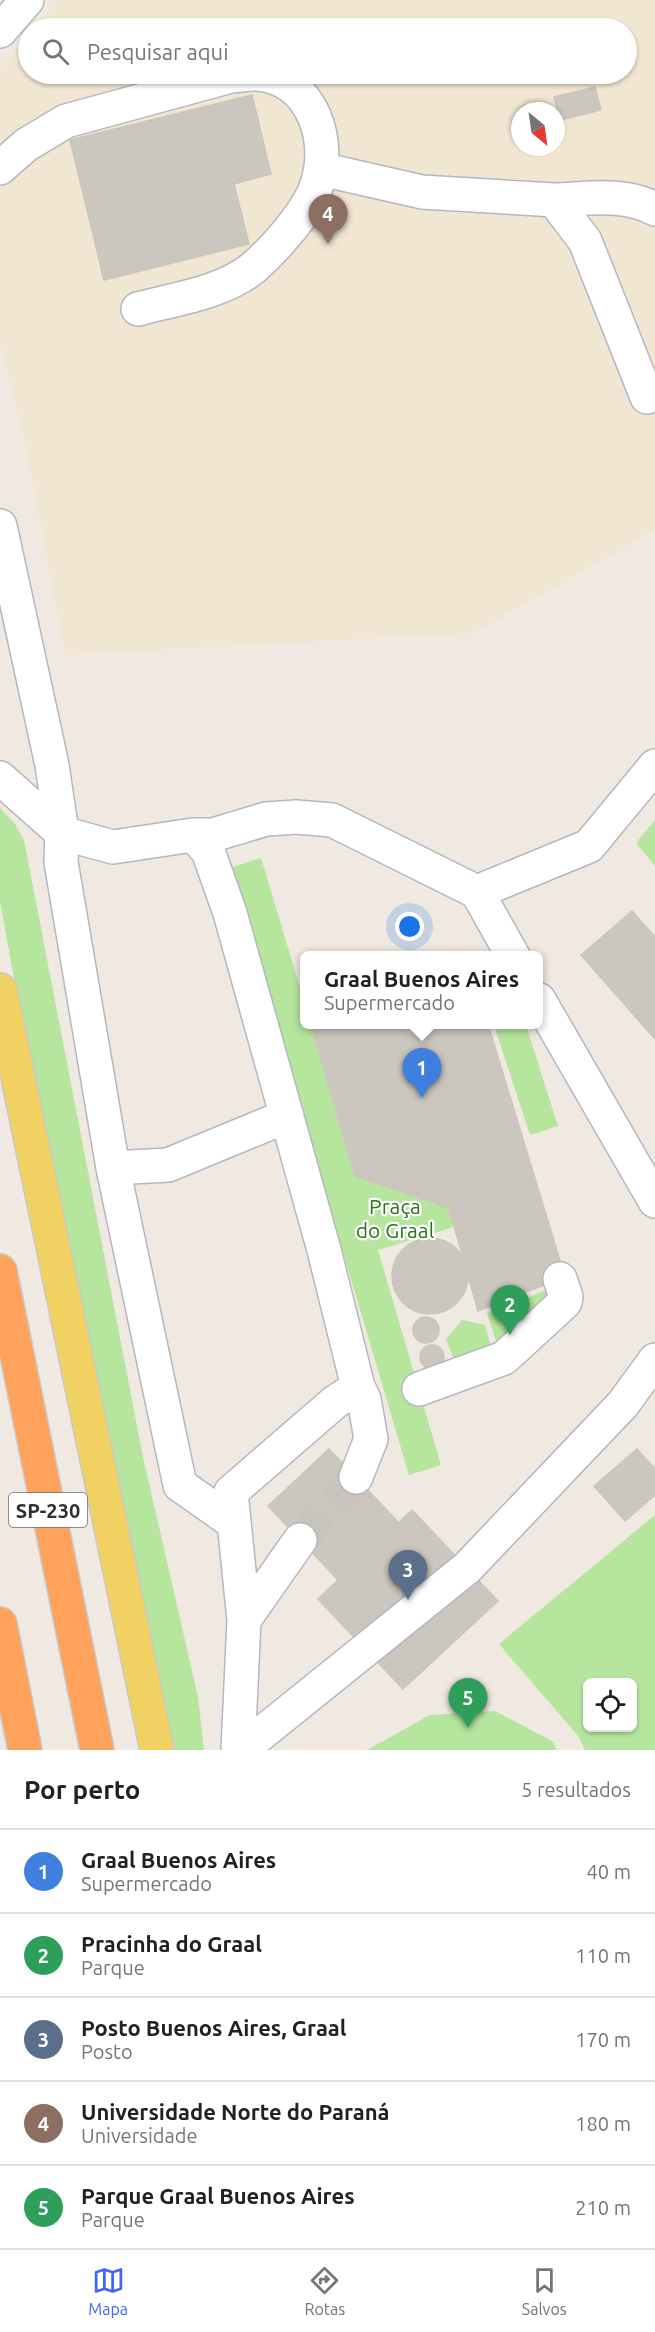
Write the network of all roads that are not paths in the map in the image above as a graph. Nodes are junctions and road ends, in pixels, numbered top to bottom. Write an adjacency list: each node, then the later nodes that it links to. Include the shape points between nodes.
1 (27, 0): 2 (street)
2 (0, 32)
3 (212, 84): 5 (street, via 66,121 26,145)
4 (288, 84): 6 (street, via 315,115 320,132)
5 (0, 168)
6 (321, 170): 7 (street, via 422,192); 9 (street, via 306,208 253,268 214,288)
7 (554, 200): 8 (street, via 611,197); 10 (street, via 585,241)
8 (655, 209)
9 (138, 309)
10 (647, 397)
11 (0, 526): 14 (street, via 52,765)
12 (655, 765): 16 (street, via 589,846)
13 (0, 778): 14 (street)
14 (62, 833): 15 (street, via 113,846); 21 (street, via 61,862)
15 (193, 835): 16 (street, via 213,835 266,819 332,820); 20 (street, via 208,851 216,871)
16 (477, 892): 17 (street)
17 (510, 951)
18 (0, 990): 35 (main road)
19 (543, 1007): 22 (street)
20 (287, 1116): 21 (street, via 168,1165); 26 (street)
21 (113, 1168): 29 (street, via 180,1485)
22 (655, 1201)
23 (0, 1270): 34 (highway, SP-230)
24 (560, 1279): 27 (street, via 565,1302 504,1358)
25 (655, 1360): 36 (street, via 623,1404 467,1568)
26 (358, 1387): 28 (street, via 371,1439); 29 (street, via 231,1492)
27 (419, 1389)
28 (356, 1477)
29 (234, 1523): 31 (street)
30 (300, 1540): 31 (street)
31 (243, 1620): 36 (street)
32 (0, 1624): 33 (highway)
33 (25, 1750)
34 (97, 1750)
35 (157, 1750)
36 (239, 1750)

